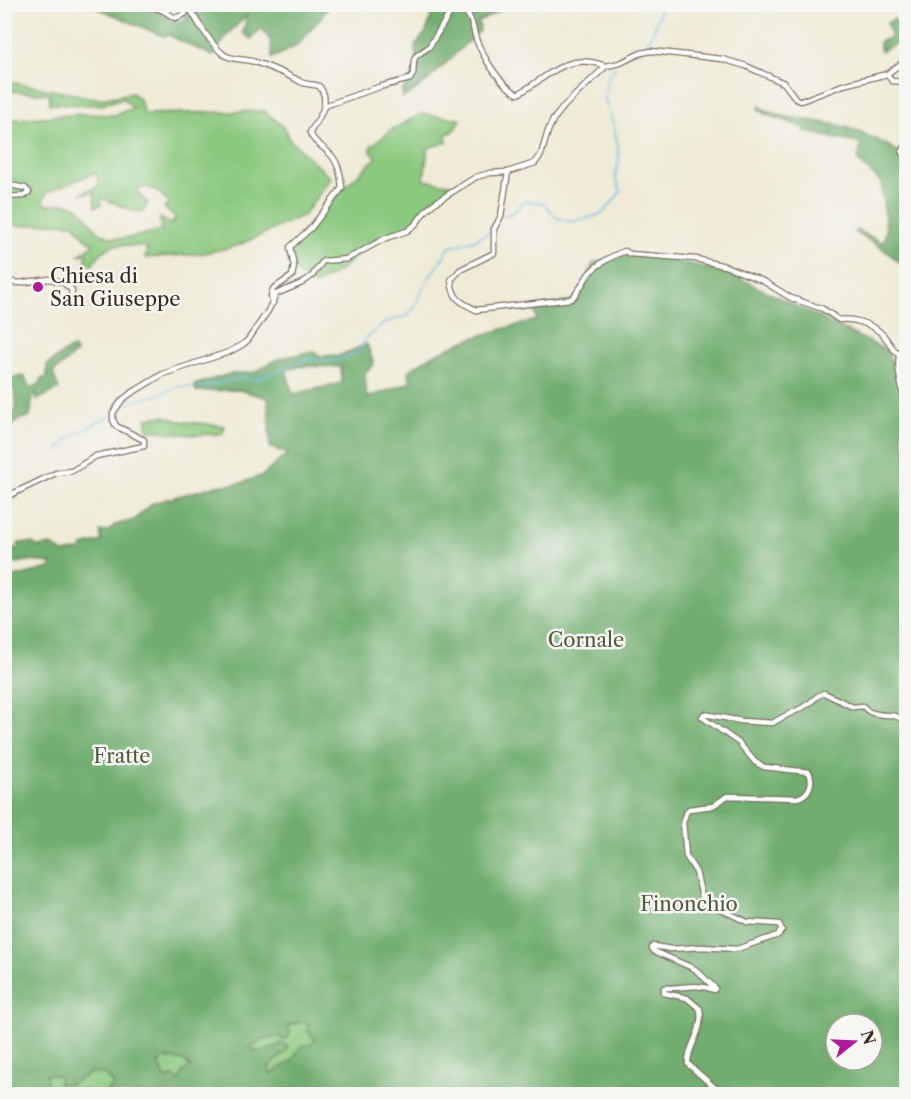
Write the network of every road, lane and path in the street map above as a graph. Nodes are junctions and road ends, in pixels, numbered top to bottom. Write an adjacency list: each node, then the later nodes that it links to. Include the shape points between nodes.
1 (8, 4): 4 (street)
2 (144, 4): 3 (street, via 175,18 185,14)
3 (186, 4): 9 (street, via 225,55 319,86 324,93)
4 (4, 10)
5 (906, 60): 7 (street)
6 (606, 66): 7 (street, via 645,51 722,59 784,82 795,99 801,101); 9 (street, via 576,60 518,94 499,77 479,45 471,18 456,7 429,47 416,56 410,79); 12 (street, via 553,120 535,163)
7 (887, 74): 8 (street, via 892,81)
8 (906, 82)
9 (324, 105): 18 (street, via 310,132 312,139 333,157 342,189 290,247 292,276 273,289)
10 (906, 144): 11 (street, via 902,153)
11 (906, 156)
12 (508, 172): 18 (street, via 476,177 433,204 406,231 386,237 347,259 323,261 312,276 276,294); 20 (street, via 501,216 494,229 494,254 460,270 451,280 465,306 476,310 571,299 596,268 625,251 696,259 754,276 839,320 851,318 875,329)
13 (4, 184): 14 (street, via 29,192)
14 (4, 197)
15 (4, 246): 16 (street, via 8,266)
16 (5, 281): 17 (street, via 57,280 72,290)
17 (71, 298)
18 (273, 303): 24 (street, via 248,340 237,349 163,374 122,400 113,413 114,423 144,440 144,447 96,456 72,471 56,473)
19 (906, 343): 20 (street)
20 (899, 355): 21 (street)
21 (906, 404)
22 (906, 414): 23 (street)
23 (906, 439)
24 (4, 498)
25 (906, 723): 26 (street, via 894,715 853,707 824,693 773,723 704,714 702,717 739,743 755,762 764,767 809,772 812,780 805,794 797,798 727,796 713,806 686,813 686,856 696,872 702,897 747,922 779,924 782,930 778,935 737,949 652,948 695,969 715,988 688,985 664,988 664,993 687,998 700,1009 700,1025 688,1064)
26 (726, 1095)

